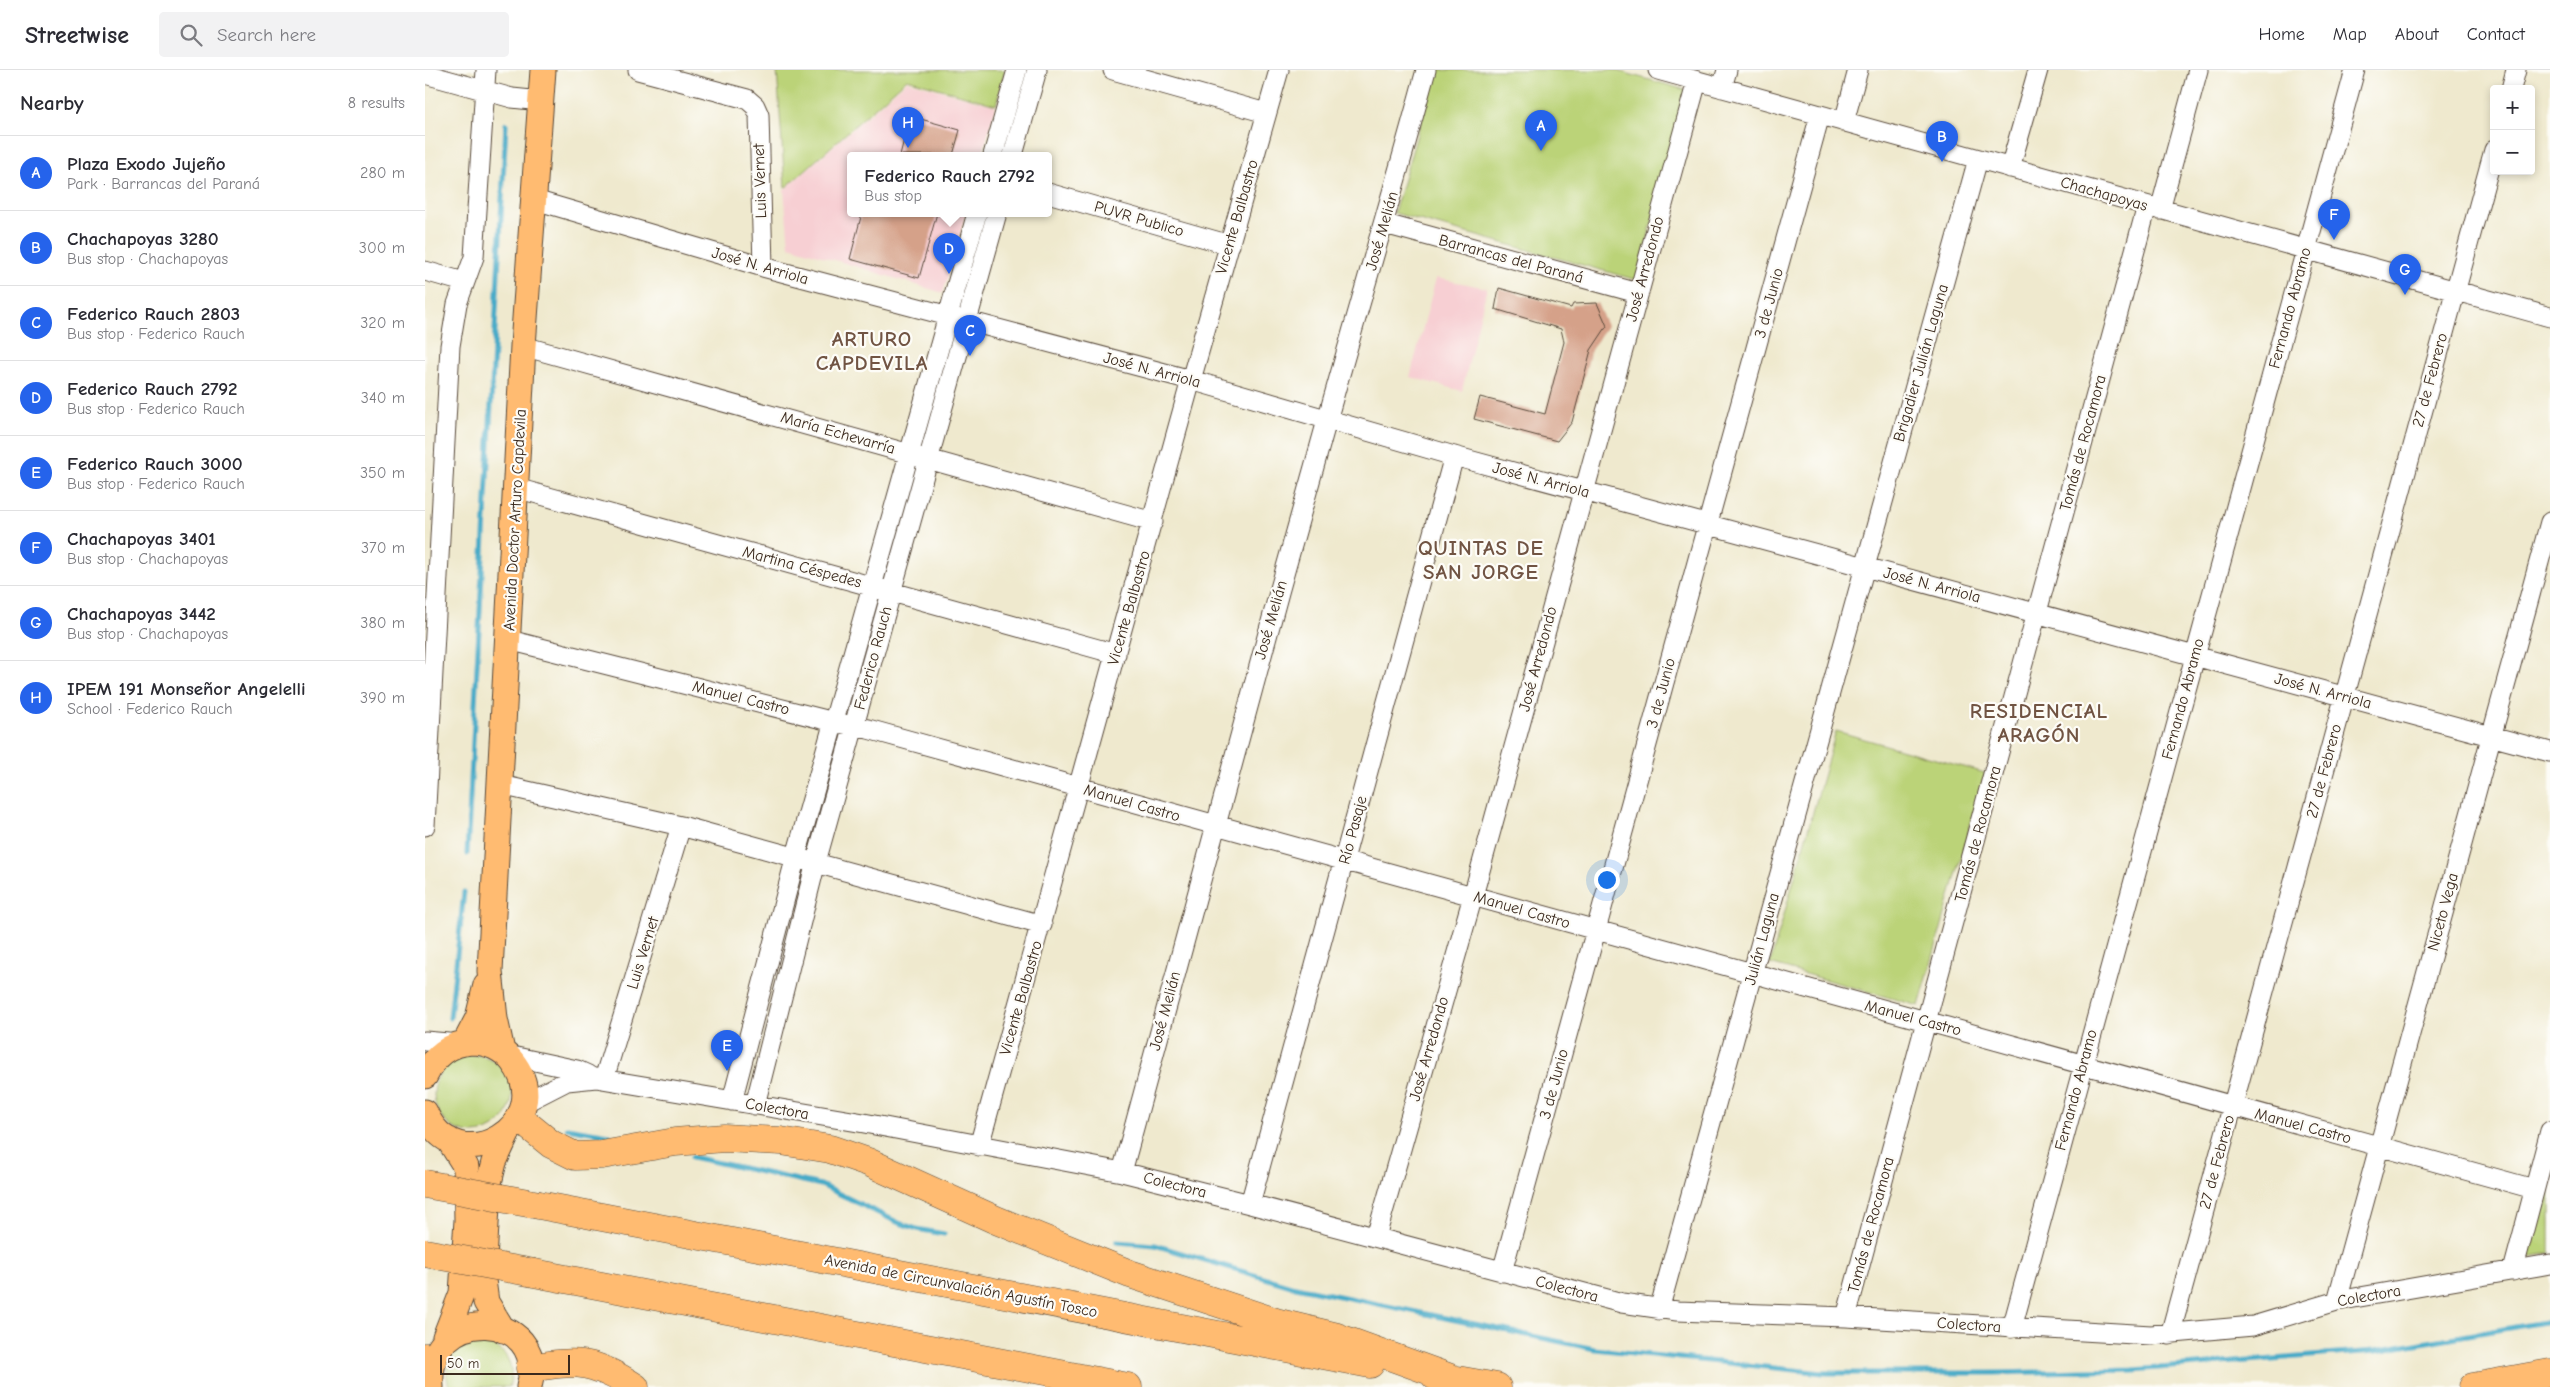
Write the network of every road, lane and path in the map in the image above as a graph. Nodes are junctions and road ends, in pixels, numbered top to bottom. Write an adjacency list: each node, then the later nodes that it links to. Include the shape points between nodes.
1 (486, 70): 19 (street)
2 (543, 70): 20 (main road, Avenida Doctor Arturo Capdevila)
3 (638, 70): 37 (street, Luis Vernet, via 747,99 755,106 759,115)
4 (1017, 70): 24 (street)
5 (1037, 70): 25 (street)
6 (1113, 70): 21 (street)
7 (1279, 70): 21 (street, Vicente Balbastro)
8 (1426, 70): 34 (street, José Melián)
9 (1658, 70): 17 (street, Chachapoyas)
10 (1858, 70): 23 (street)
11 (2039, 70): 28 (street)
12 (2198, 70): 31 (street, Tomás de Rocamora)
13 (2355, 70): 36 (street, Fernando Abramo)
14 (2516, 70): 18 (street)
15 (425, 74): 19 (street)
16 (1724, 79): 17 (street, Chachapoyas); 22 (street, Chachapoyas)
17 (1697, 81): 41 (street, José Arredondo)
18 (2512, 85)
19 (485, 90): 20 (street, via 512,98); 39 (street, via 474,257)
20 (541, 101): 30 (main road, Avenida Doctor Arturo Capdevila)
21 (1266, 113): 35 (street, Vicente Balbastro)
22 (1821, 115): 23 (street, Chachapoyas); 54 (street, 3 de Junio)
23 (1844, 122): 26 (street, Chachapoyas)
24 (994, 152)
25 (1014, 152)
26 (1977, 159): 28 (street, Chachapoyas); 55 (street, Brigadier Julián Laguna)
27 (2490, 164): 40 (street, 27 de Febrero)
28 (2010, 168): 31 (street, Chachapoyas)
29 (1052, 194): 35 (street, PUVR Publico)
30 (535, 200): 37 (street, José N. Arriola); 44 (main road, Avenida Doctor Arturo Capdevila)
31 (2153, 208): 36 (street, Chachapoyas); 58 (street, Tomás de Rocamora)
32 (976, 217): 43 (street, Federico Rauch)
33 (996, 217): 43 (street, Federico Rauch)
34 (1385, 224): 41 (street, Barrancas del Paraná); 46 (street, José Melián)
35 (1230, 245): 45 (street, Vicente Balbastro)
36 (2305, 250): 40 (street, Chachapoyas); 61 (street, Fernando Abramo)
37 (763, 267): 43 (street, José N. Arriola)
38 (425, 271): 39 (street)
39 (464, 282): 69 (street, via 450,346)
40 (2454, 291): 42 (street, Chachapoyas); 62 (street, 27 de Febrero)
41 (1638, 293): 51 (street, José Arredondo)
42 (2550, 317)
43 (957, 320): 45 (street, José N. Arriola); 47 (street, Federico Rauch); 49 (street, Federico Rauch)
44 (523, 346): 47 (street, María Echevarría); 50 (main road, Avenida Doctor Arturo Capdevila)
45 (1191, 380): 46 (street, José N. Arriola); 52 (street, Vicente Balbastro)
46 (1327, 420): 48 (street, José N. Arriola); 71 (street, José Melián)
47 (909, 453): 49 (street, María Echevarría); 56 (street, Federico Rauch)
48 (1455, 456): 51 (street, José N. Arriola); 73 (street, Río Pasaje)
49 (927, 459): 52 (street, María Echevarría); 57 (street, Federico Rauch)
50 (516, 488): 56 (street, Martina Céspedes); 59 (main road, Avenida Doctor Arturo Capdevila)
51 (1584, 491): 54 (street, José N. Arriola); 75 (street, José Arredondo)
52 (1153, 522): 60 (street, Vicente Balbastro)
53 (2550, 522): 65 (street, Niceto Vega)
54 (1707, 524): 55 (street, José N. Arriola); 77 (street, 3 de Junio)
55 (1864, 566): 58 (street, José N. Arriola); 79 (street, Julián Laguna)
56 (873, 587): 57 (street, Martina Céspedes); 63 (street, Federico Rauch)
57 (891, 592): 60 (street, Martina Céspedes); 64 (street, Federico Rauch)
58 (2037, 614): 61 (street, José N. Arriola); 80 (street, Tomás de Rocamora)
59 (509, 640): 63 (street, Manuel Castro); 67 (main road, Avenida Doctor Arturo Capdevila)
60 (1116, 654): 68 (street, Vicente Balbastro)
61 (2195, 656): 62 (street, José N. Arriola); 84 (street, Fernando Abramo)
62 (2344, 696): 65 (street, José N. Arriola); 89 (street, 27 de Febrero)
63 (835, 722): 64 (street, Manuel Castro); 72 (street, Federico Rauch)
64 (855, 726): 68 (street, Manuel Castro); 74 (street, Federico Rauch)
65 (2492, 737): 66 (street, José N. Arriola); 95 (street, Niceto Vega)
66 (2550, 752)
67 (501, 785): 70 (street); 78 (main road, Avenida Doctor Arturo Capdevila)
68 (1079, 788): 71 (street, Manuel Castro); 76 (street, Vicente Balbastro)
69 (425, 826)
70 (681, 826): 72 (street); 86 (street, Luis Vernet)
71 (1214, 826): 73 (street, Manuel Castro); 96 (street, José Melián)
72 (795, 856): 74 (street); 87 (street, Federico Rauch)
73 (1345, 861): 75 (street, Manuel Castro); 99 (street, Río Pasaje)
74 (817, 862): 76 (street); 88 (street, Federico Rauch)
75 (1473, 896): 77 (street, Manuel Castro); 100 (street, José Arredondo)
76 (1042, 925): 94 (street, Vicente Balbastro)
77 (1596, 931): 79 (street, Manuel Castro); 103 (street, 3 de Junio)
78 (490, 971): 82 (main road, Avenida Doctor Arturo Capdevila, via 478,1018); 83 (main road, Avenida Doctor Arturo Capdevila, via 495,1019)
79 (1753, 974): 80 (street, Manuel Castro); 106 (street, Julián Laguna)
80 (1927, 1021): 84 (street, Manuel Castro); 107 (street, Tomás de Rocamora)
81 (425, 1040): 82 (street)
82 (462, 1044): 83 (main road, via 479,1042); 85 (main road, via 443,1052)
83 (505, 1053): 86 (street, Colectora, via 577,1070); 91 (main road, Avenida Doctor Arturo Capdevila, via 523,1079)
84 (2082, 1064): 89 (street, Manuel Castro); 108 (street, Fernando Abramo)
85 (425, 1076)
86 (600, 1079): 87 (street, Colectora); 91 (street, Colectora, via 567,1081)
87 (732, 1101): 88 (street, Colectora)
88 (755, 1105): 94 (street, Colectora)
89 (2232, 1106): 95 (street, Manuel Castro); 110 (street, 27 de Febrero)
90 (425, 1112): 93 (main road, via 438,1132)
91 (517, 1117): 93 (main road, via 491,1142 478,1146); 109 (main road, Avenida Doctor Arturo Capdevila, via 494,1162 488,1186 483,1280 486,1302); 115 (highway, via 551,1144 575,1156 724,1138 781,1141 830,1149 1102,1264 1259,1316 1334,1336)
92 (2550, 1131): 98 (street)
93 (449, 1140): 111 (main road, via 466,1167 467,1220 462,1293)
94 (979, 1146): 96 (street, Colectora)
95 (2379, 1146): 98 (street, Manuel Castro); 105 (street, Niceto Vega)
96 (1122, 1172): 99 (street, Colectora)
97 (425, 1184): 115 (highway, Avenida de Circunvalación Agustín Tosco, bridge)
98 (2534, 1190): 104 (street)
99 (1250, 1204): 100 (street, Colectora)
100 (1376, 1237): 103 (street, Colectora)
101 (425, 1252): 117 (highway, bridge)
102 (2550, 1264): 104 (street, Colectora)
103 (1503, 1272): 106 (street, Colectora)
104 (2513, 1272): 105 (street, Colectora)
105 (2337, 1301): 110 (street, Colectora, via 2253,1326)
106 (1659, 1310): 107 (street, Colectora)
107 (1846, 1317): 108 (street, Colectora)
108 (2012, 1328): 110 (street, Colectora)
109 (503, 1330): 111 (main road, Avenida Doctor Arturo Capdevila, via 475,1324 458,1328); 114 (main road, Avenida Doctor Arturo Capdevila, via 519,1342 528,1359)
110 (2170, 1334)
111 (445, 1337): 112 (main road, via 435,1350)
112 (428, 1369)
113 (2550, 1374): 119 (highway)
114 (529, 1377): 116 (highway, via 567,1362 587,1363 605,1369)
115 (1453, 1380): 118 (highway, Avenida de Circunvalación Agustín Tosco)
116 (635, 1387)
117 (1128, 1387)
118 (1497, 1387)
119 (2473, 1387)

